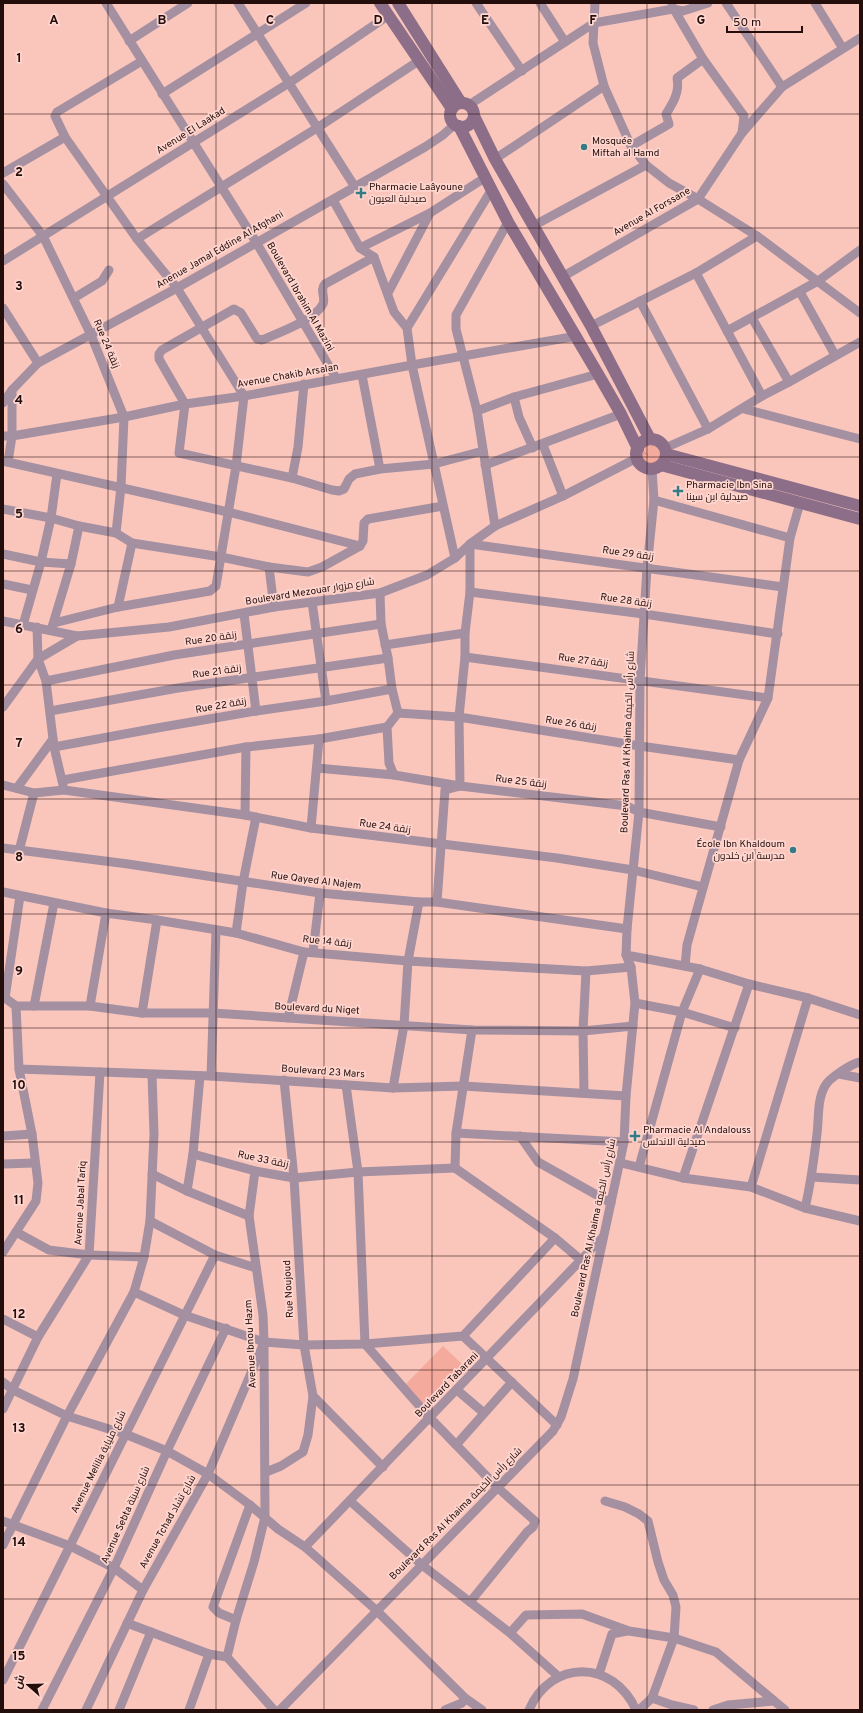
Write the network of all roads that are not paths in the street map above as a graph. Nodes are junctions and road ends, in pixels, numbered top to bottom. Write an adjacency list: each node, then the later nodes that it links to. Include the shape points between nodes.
1 (106, 3): 18 (street, Boulevard Ibrahim Al Mazini)
2 (188, 3): 18 (street)
3 (238, 3): 16 (street)
4 (306, 3): 16 (street)
5 (380, 3): 14 (main road)
6 (398, 3): 29 (main road)
7 (476, 3): 24 (street)
8 (540, 3): 19 (street)
9 (595, 3): 15 (street)
10 (708, 3): 13 (street, via 683,11)
11 (726, 3): 27 (street)
12 (815, 3): 20 (street)
13 (672, 6): 15 (street); 21 (street)
14 (388, 15): 22 (main road); 25 (street, Avenue El Laakad)
15 (594, 23): 19 (street); 26 (street, via 593,43)
16 (258, 34): 25 (street); 28 (street)
17 (860, 38): 20 (street, Avenue Al Forssane)
18 (129, 41): 23 (street, Boulevard Ibrahim Al Mazini)
19 (565, 42): 24 (street)
20 (842, 47): 27 (street, Avenue Al Forssane)
21 (704, 59): 32 (street, via 744,116); 35 (street, via 677,78 679,86 674,102 666,114 669,124)
22 (420, 60): 29 (main road); 31 (street)
23 (142, 61): 28 (street, Boulevard Ibrahim Al Mazini); 33 (street, via 57,112 55,120)
24 (522, 71): 29 (street)
25 (289, 83): 31 (street); 34 (street, Avenue El Laakad)
26 (604, 86): 35 (street); 36 (street)
27 (782, 87): 32 (street, Avenue Al Forssane)
28 (162, 94): 34 (street, Boulevard Ibrahim Al Mazini)
29 (464, 108): 30 (main road, via 451,118); 30 (main road, via 470,123); 36 (main road)
30 (457, 125): 39 (main road); 42 (street, Anenue Jamal Eddine Al Afghani, via 425,147)
31 (317, 128): 41 (street); 42 (street)
32 (742, 133): 45 (street, Avenue Al Forssane)
33 (65, 137): 38 (street); 44 (street)
34 (193, 142): 41 (street, Boulevard Ibrahim Al Mazini); 44 (street, Avenue El Laakad)
35 (631, 146): 37 (street)
36 (495, 159): 49 (main road)
37 (646, 165): 45 (street, via 669,183); 49 (street)
38 (3, 173)
39 (486, 178): 43 (main road); 47 (street)
40 (3, 184): 50 (street, Rue 24 زنقة)
41 (220, 187): 52 (street); 53 (street, Boulevard Ibrahim Al Mazini)
42 (355, 187): 46 (street, Anenue Jamal Eddine Al Afghani)
43 (492, 189): 48 (main road); 73 (street)
44 (107, 196): 50 (street, Avenue El Laakad); 52 (street)
45 (698, 199): 51 (street); 60 (street, Avenue Al Forssane)
46 (332, 200): 53 (street, Anenue Jamal Eddine Al Afghani); 54 (street)
47 (430, 213): 54 (street); 64 (street)
48 (508, 222): 76 (main road); 78 (street, via 456,315 456,329)
49 (533, 226): 60 (main road)
50 (43, 236): 57 (street, Avenue El Laakad); 65 (street, Rue 24 زنقة)
51 (757, 236): 59 (street); 61 (street)
52 (137, 239): 62 (street)
53 (256, 242): 62 (street, Anenue Jamal Eddine Al Afghani); 70 (street, Boulevard Ibrahim Al Mazini)
54 (360, 248): 56 (street)
55 (860, 250): 61 (street)
56 (374, 257): 64 (street); 70 (street, via 325,284 322,290 322,306)
57 (3, 261)
58 (109, 270): 65 (street, via 102,281)
59 (696, 273): 66 (street); 74 (street)
60 (562, 277): 71 (main road)
61 (818, 282): 63 (street); 68 (street)
62 (177, 288): 72 (street); 75 (street, Anenue Jamal Eddine Al Afghani)
63 (800, 292): 69 (street); 79 (street)
64 (388, 293): 73 (street, via 394,312)
65 (74, 298): 75 (street, Rue 24 زنقة)
66 (640, 301): 71 (street); 97 (street)
67 (3, 308): 80 (street)
68 (860, 312)
69 (752, 318): 74 (street); 85 (street)
70 (302, 322): 72 (street, via 262,340 257,339 241,313 234,309); 84 (street, Boulevard Ibrahim Al Mazini)
71 (591, 326): 99 (main road)
72 (203, 328): 88 (street); 92 (street, via 159,354 159,359)
73 (407, 328): 81 (street)
74 (727, 331): 89 (street)
75 (91, 335): 80 (street, Anenue Jamal Eddine Al Afghani); 96 (street, Rue 24 زنقة)
76 (577, 336): 78 (street, Avenue Chakib Arsalan); 82 (main road)
77 (860, 342): 79 (street)
78 (464, 355): 81 (street, Avenue Chakib Arsalan); 94 (street)
79 (835, 355): 85 (street)
80 (38, 363): 87 (street, Anenue Jamal Eddine Al Afghani)
81 (412, 365): 83 (street, Avenue Chakib Arsalan); 107 (street)
82 (598, 374): 90 (street); 95 (main road)
83 (362, 375): 84 (street, Avenue Chakib Arsalan); 111 (street)
84 (336, 378): 86 (street, Avenue Chakib Arsalan)
85 (789, 382): 89 (street)
86 (304, 384): 88 (street, Avenue Chakib Arsalan); 113 (street, via 298,447)
87 (12, 390): 91 (street, Anenue Jamal Eddine Al Afghani); 98 (street)
88 (244, 396): 92 (street, Avenue Chakib Arsalan); 109 (street)
89 (762, 396): 93 (street)
90 (514, 397): 94 (street); 102 (street, via 519,417)
91 (3, 403)
92 (185, 404): 96 (street, Avenue Chakib Arsalan); 109 (street, via 179,453)
93 (744, 409): 97 (street); 100 (street)
94 (477, 411): 103 (street)
95 (621, 414): 101 (street); 105 (main road)
96 (124, 417): 98 (street, Avenue Chakib Arsalan); 114 (street, Rue 24 زنقة)
97 (708, 429): 104 (street)
98 (7, 436): 106 (street)
99 (650, 439): 104 (main road, via 658,440); 105 (main road, via 642,442)
100 (860, 439)
101 (543, 445): 102 (street); 115 (street)
102 (534, 448): 108 (street)
103 (483, 451): 107 (street); 108 (street)
104 (666, 451): 110 (main road); 119 (main road)
105 (638, 453): 110 (main road, via 644,466); 115 (street, Boulevard Mezouar شارع مزوار)
106 (5, 462): 112 (street)
107 (434, 464): 111 (street); 118 (street)
108 (485, 465): 125 (street)
109 (236, 466): 113 (street); 121 (street)
110 (657, 467): 116 (street, Boulevard Ras Al Khaima شارع رأس الخيمة); 117 (main road)
111 (380, 469): 113 (street, via 355,474 344,489 339,491)
112 (57, 474): 114 (street); 122 (street)
113 (292, 478)
114 (121, 487): 121 (street); 126 (street, Rue 24 زنقة)
115 (563, 496): 125 (street, Boulevard Mezouar شارع مزوار)
116 (654, 500): 127 (street); 137 (street, Boulevard Ras Al Khaima شارع رأس الخيمة)
117 (800, 503): 123 (main road); 127 (street)
118 (443, 506): 130 (street, via 368,519 364,523 363,541); 133 (street)
119 (860, 506)
120 (3, 509): 122 (street)
121 (228, 512): 130 (street); 132 (street)
122 (51, 518): 124 (street); 134 (street)
123 (860, 519)
124 (79, 526): 126 (street); 135 (street)
125 (495, 526): 129 (street, Boulevard Mezouar شارع مزوار)
126 (116, 533): 128 (street)
127 (790, 538): 139 (street)
128 (132, 543): 132 (street); 144 (street)
129 (470, 544): 133 (street, Boulevard Mezouar شارع مزوار); 137 (street, Rue 29 زنقة); 141 (street)
130 (360, 546): 136 (street, via 308,572)
131 (3, 554): 134 (street)
132 (222, 557): 136 (street); 144 (street, via 216,586 210,591)
133 (455, 558): 142 (street, Boulevard Mezouar شارع مزوار, via 427,574)
134 (41, 562): 135 (street); 140 (street)
135 (71, 564): 151 (street)
136 (269, 567): 145 (street)
137 (647, 568): 139 (street, Rue 29 زنقة); 147 (street, Boulevard Ras Al Khaima شارع رأس الخيمة)
138 (3, 584): 140 (street)
139 (783, 587): 155 (street)
140 (32, 590): 150 (street)
141 (470, 592): 147 (street, Rue 28 زنقة); 153 (street)
142 (380, 593): 143 (street, Boulevard Mezouar شارع مزوار); 149 (street)
143 (312, 602): 145 (street, Boulevard Mezouar شارع مزوار); 154 (street)
144 (118, 607): 151 (street)
145 (274, 607): 146 (street, Boulevard Mezouar شارع مزوار)
146 (244, 614): 156 (street, Boulevard Mezouar شارع مزوار, via 169,627); 157 (street)
147 (644, 614): 155 (street, Rue 28 زنقة); 164 (street, Boulevard Ras Al Khaima شارع رأس الخيمة)
148 (3, 621): 150 (street, Boulevard Mezouar شارع مزوار)
149 (381, 624): 154 (street, Rue 20 زنقة); 158 (street)
150 (23, 625): 152 (street, Boulevard Mezouar شارع مزوار)
151 (53, 626): 152 (street, Boulevard Mezouar شارع مزوار); 156 (street, Boulevard Mezouar شارع مزوار)
152 (37, 627): 161 (street)
153 (465, 633): 158 (street); 159 (street)
154 (317, 634): 157 (street, Rue 20 زنقة); 162 (street)
155 (778, 634): 167 (street)
156 (78, 636): 161 (street)
157 (247, 644): 163 (street); 165 (street, Rue 20 زنقة, via 174,655)
158 (385, 645): 160 (street)
159 (466, 657): 164 (street, Rue 27 زنقة); 173 (street)
160 (388, 658): 162 (street, Rue 21 زنقة); 166 (street)
161 (38, 659): 165 (street); 169 (street)
162 (322, 666): 163 (street, Rue 21 زنقة); 168 (street)
163 (252, 678): 170 (street, Rue 21 زنقة, via 178,688); 171 (street)
164 (640, 680): 167 (street, Rue 27 زنقة); 177 (street, Boulevard Ras Al Khaima شارع رأس الخيمة)
165 (46, 681): 170 (street)
166 (392, 689): 168 (street, Rue 22 زنقة); 172 (street)
167 (768, 698): 179 (street)
168 (326, 701): 171 (street, Rue 22 زنقة)
169 (3, 707)
170 (50, 711): 176 (street)
171 (256, 711): 176 (street, Rue 22 زنقة)
172 (398, 712): 173 (street, Rue 26 زنقة); 174 (street)
173 (459, 717): 177 (street, Rue 26 زنقة); 184 (street)
174 (387, 727): 175 (street); 181 (street, via 389,763)
175 (320, 740): 178 (street); 180 (street)
176 (54, 743): 182 (street); 185 (street)
177 (640, 746): 179 (street, Rue 26 زنقة); 188 (street, Boulevard Ras Al Khaima شارع رأس الخيمة)
178 (246, 747): 182 (street); 189 (street)
179 (739, 760): 191 (street)
180 (317, 768): 181 (street, Rue 25 زنقة); 192 (street)
181 (394, 775): 184 (street, Rue 25 زنقة)
182 (63, 780): 186 (street)
183 (3, 785): 185 (street)
184 (460, 786): 188 (street, Rue 25 زنقة, via 627,806); 193 (street, via 445,790)
185 (17, 788): 187 (street)
186 (64, 790): 187 (street, Rue 24 زنقة); 189 (street, Rue 24 زنقة)
187 (34, 793): 195 (street)
188 (639, 812): 191 (street, Rue 25 زنقة); 196 (street, Boulevard Ras Al Khaima شارع رأس الخيمة)
189 (245, 815): 190 (street, Rue 24 زنقة)
190 (256, 817): 192 (street, Rue 24 زنقة); 197 (street)
191 (721, 827): 198 (street)
192 (311, 828): 193 (street, Rue 24 زنقة, via 414,842)
193 (441, 843): 196 (street, Rue 24 زنقة); 203 (street)
194 (3, 848): 195 (street, Rue Qayed Al Najem)
195 (19, 851): 197 (street, Rue Qayed Al Najem, via 128,864)
196 (633, 870): 198 (street, Rue 24 زنقة); 207 (street, Boulevard Ras Al Khaima شارع رأس الخيمة)
197 (243, 882): 200 (street, Rue Qayed Al Najem); 209 (street)
198 (703, 887): 213 (street, via 687,945)
199 (3, 892): 201 (street, Rue 14 زنقة)
200 (320, 893): 202 (street, Rue Qayed Al Najem); 210 (street)
201 (20, 896): 204 (street, Rue 14 زنقة); 218 (street)
202 (419, 902): 203 (street, Rue Qayed Al Najem); 212 (street)
203 (437, 902): 207 (street, Rue Qayed Al Najem)
204 (54, 903): 205 (street, Rue 14 زنقة); 222 (street)
205 (106, 913): 206 (street, Rue 14 زنقة); 223 (street)
206 (157, 920): 208 (street, Rue 14 زنقة); 225 (street)
207 (627, 929): 211 (street, Boulevard Ras Al Khaima شارع رأس الخيمة)
208 (216, 931): 209 (street, Rue 14 زنقة); 226 (street)
209 (236, 933): 210 (street, Rue 14 زنقة)
210 (309, 952): 212 (street, Rue 14 زنقة); 228 (street)
211 (626, 955): 213 (street); 214 (street, Boulevard Ras Al Khaima شارع رأس الخيمة)
212 (408, 961): 216 (street, Rue 14 زنقة); 229 (street)
213 (685, 966): 215 (street)
214 (630, 967): 216 (street, Rue 14 زنقة); 220 (street, Boulevard Ras Al Khaima شارع رأس الخيمة)
215 (700, 969): 217 (street); 224 (street)
216 (586, 971): 233 (street)
217 (749, 984): 219 (street); 231 (street)
218 (4, 998): 221 (street)
219 (808, 998): 227 (street); 266 (street)
220 (635, 1003): 224 (street); 230 (street, Boulevard Ras Al Khaima شارع رأس الخيمة)
221 (16, 1006): 222 (street, Boulevard du Niget); 235 (street)
222 (34, 1006): 223 (street, Boulevard du Niget)
223 (90, 1006): 225 (street, Boulevard du Niget)
224 (682, 1012): 231 (street); 257 (street)
225 (142, 1013): 226 (street, Boulevard du Niget)
226 (213, 1013): 228 (street, Boulevard du Niget); 240 (street)
227 (860, 1015)
228 (288, 1018): 229 (street, Boulevard du Niget)
229 (404, 1025): 232 (street, Boulevard du Niget); 245 (street)
230 (633, 1026): 233 (street, Boulevard du Niget); 247 (street, Boulevard Ras Al Khaima شارع رأس الخيمة)
231 (735, 1028): 264 (street)
232 (472, 1030): 233 (street, Boulevard du Niget); 244 (street)
233 (583, 1031): 246 (street)
234 (860, 1062): 237 (street)
235 (19, 1068): 236 (street, Boulevard 23 Mars); 249 (street)
236 (100, 1072): 238 (street, Boulevard 23 Mars); 277 (street, Avenue Jabal Tariq)
237 (839, 1074): 241 (street); 262 (street, via 826,1084 819,1099)
238 (152, 1075): 239 (street, Boulevard 23 Mars); 261 (street)
239 (200, 1076): 240 (street, Boulevard 23 Mars); 253 (street)
240 (211, 1076): 242 (street, Boulevard 23 Mars)
241 (860, 1078)
242 (284, 1080): 243 (street, Boulevard 23 Mars); 263 (street, Rue Noujoud)
243 (346, 1085): 245 (street, Boulevard 23 Mars); 260 (street)
244 (463, 1086): 245 (street, Boulevard 23 Mars); 246 (street, Boulevard 23 Mars); 248 (street)
245 (393, 1088)
246 (584, 1093): 247 (street, Boulevard 23 Mars)
247 (626, 1096): 252 (street, Boulevard Ras Al Khaima شارع رأس الخيمة)
248 (456, 1133): 251 (street); 258 (street)
249 (32, 1134): 250 (street); 254 (street)
250 (3, 1136)
251 (520, 1136): 252 (street); 268 (street, via 538,1162)
252 (624, 1142): 255 (street, Boulevard Ras Al Khaima شارع رأس الخيمة)
253 (193, 1154): 259 (street, Rue 33 زنقة); 267 (street)
254 (34, 1163): 256 (street); 273 (street, via 38,1183 36,1201)
255 (621, 1163): 257 (street); 268 (street, Boulevard Ras Al Khaima شارع رأس الخيمة)
256 (3, 1164)
257 (638, 1167): 264 (street)
258 (455, 1168): 260 (street, Rue 33 زنقة); 275 (street)
259 (255, 1171): 263 (street, Rue 33 زنقة); 270 (street, Avenue Ibnou Hazm)
260 (358, 1172): 263 (street, Rue 33 زنقة); 289 (street)
261 (152, 1174): 267 (street); 271 (street)
262 (812, 1177): 265 (street); 269 (street)
263 (294, 1178): 290 (street, Rue Noujoud)
264 (683, 1178): 266 (street)
265 (860, 1180)
266 (751, 1187): 269 (street)
267 (187, 1191): 270 (street)
268 (611, 1203): 274 (street, Boulevard Ras Al Khaima شارع رأس الخيمة)
269 (805, 1208): 272 (street)
270 (249, 1216): 281 (street, Avenue Ibnou Hazm)
271 (150, 1221): 278 (street); 279 (street)
272 (860, 1221)
273 (16, 1232): 276 (street); 277 (street, via 48,1250)
274 (603, 1237): 280 (street, Boulevard Tabarani); 301 (street, Boulevard Ras Al Khaima شارع رأس الخيمة, via 573,1380)
275 (555, 1238): 280 (street); 286 (street)
276 (3, 1252)
277 (89, 1255): 279 (street); 287 (street, Avenue Jabal Tariq)
278 (215, 1255): 281 (street); 283 (street, Avenue Melilia شارع ملياية)
279 (144, 1257): 282 (street)
280 (581, 1260): 291 (street, Boulevard Tabarani)
281 (256, 1268): 288 (street, Avenue Ibnou Hazm)
282 (134, 1292): 283 (street); 299 (street)
283 (184, 1315): 285 (street); 302 (street, Avenue Melilia شارع ملياية)
284 (3, 1319): 287 (street)
285 (226, 1328): 288 (street); 304 (street, Avenue Sebta شارع سبتة)
286 (464, 1336): 289 (street); 291 (street)
287 (38, 1337): 294 (street, Avenue Jabal Tariq)
288 (264, 1342): 290 (street); 306 (street, Avenue Ibnou Hazm); 307 (street, Avenue Tchad شارع تشاد)
289 (365, 1344): 290 (street); 300 (street)
290 (304, 1345): 296 (street, Rue Noujoud)
291 (487, 1358): 293 (street); 295 (street, Boulevard Tabarani)
292 (3, 1382): 294 (street)
293 (512, 1382): 298 (street); 301 (street)
294 (13, 1390): 297 (street, Avenue Jabal Tariq); 299 (street)
295 (457, 1390): 298 (street); 300 (street, Boulevard Tabarani)
296 (313, 1396): 305 (street); 306 (street, Rue Noujoud, via 303,1452)
297 (3, 1408)
298 (484, 1413): 303 (street)
299 (67, 1416): 302 (street); 314 (street)
300 (430, 1418): 303 (street); 305 (street, Boulevard Tabarani)
301 (557, 1425): 308 (street, Boulevard Ras Al Khaima شارع رأس الخيمة)
302 (125, 1434): 304 (street); 316 (street, Avenue Melilia شارع ملياية)
303 (456, 1444): 308 (street)
304 (167, 1451): 307 (street); 319 (street, Avenue Sebta شارع سبتة)
305 (383, 1467): 309 (street, Boulevard Tabarani)
306 (266, 1472): 312 (street, Avenue Ibnou Hazm)
307 (208, 1474): 311 (street); 320 (street, Avenue Tchad شارع تشاد)
308 (498, 1488): 318 (street, Boulevard Ras Al Khaima شارع رأس الخيمة); 321 (street, via 535,1521 533,1527)
309 (350, 1501): 317 (street, Boulevard Tabarani); 318 (street)
310 (605, 1501): 328 (street, via 625,1507 648,1521 658,1562 676,1607)
311 (250, 1505): 312 (street); 323 (street, via 213,1607 219,1613)
312 (265, 1517): 317 (street); 323 (street, Avenue Ibnou Hazm)
313 (3, 1521): 314 (street)
314 (12, 1526): 315 (street); 316 (street)
315 (3, 1545)
316 (70, 1546): 319 (street); 333 (street, Avenue Melilia شارع ملياية)
317 (305, 1547): 322 (street)
318 (422, 1565): 321 (street); 322 (street, Boulevard Ras Al Khaima شارع رأس الخيمة)
319 (114, 1568): 320 (street); 337 (street, Avenue Sebta شارع سبتة)
320 (143, 1590): 324 (street, Avenue Tchad شارع تشاد)
321 (470, 1602): 327 (street)
322 (376, 1610): 336 (street); 342 (street, Boulevard Ras Al Khaima شارع رأس الخيمة)
323 (236, 1620): 330 (street, Avenue Ibnou Hazm)
324 (128, 1623): 326 (street); 338 (street, Avenue Tchad شارع تشاد)
325 (629, 1630): 327 (street, via 582,1614 530,1614 526,1615); 328 (street); 331 (street, via 612,1634)
326 (151, 1632): 329 (street); 339 (street)
327 (510, 1633): 332 (street)
328 (674, 1638): 334 (street); 335 (street, via 716,1652)
329 (209, 1654): 330 (street); 340 (street)
330 (227, 1657): 341 (street)
331 (599, 1674): 332 (street, via 579,1672); 346 (street, via 622,1688)
332 (559, 1677): 345 (street, via 539,1692)
333 (3, 1680)
334 (652, 1698): 346 (street); 347 (street)
335 (774, 1701): 348 (street, via 728,1705); 349 (street)
336 (464, 1704): 343 (street); 344 (street)
337 (42, 1710)
338 (86, 1710)
339 (119, 1710)
340 (189, 1710)
341 (274, 1710)
342 (280, 1710)
343 (445, 1710)
344 (482, 1710)
345 (529, 1710)
346 (637, 1710)
347 (694, 1710)
348 (713, 1710)
349 (785, 1710)

